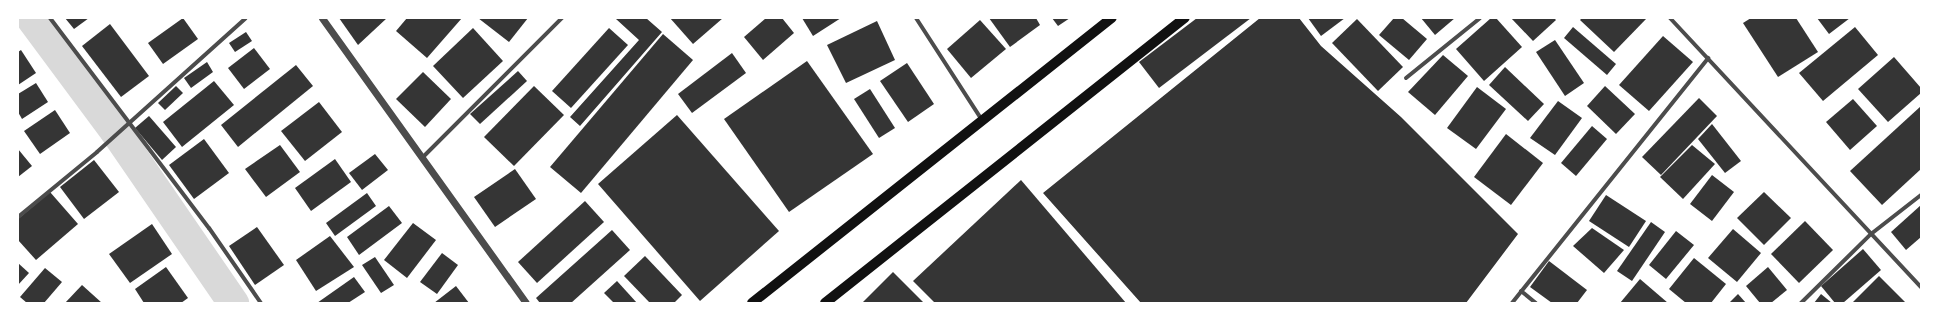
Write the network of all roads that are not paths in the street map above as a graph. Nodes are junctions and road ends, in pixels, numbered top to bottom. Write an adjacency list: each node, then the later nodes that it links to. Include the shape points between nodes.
1 (50, 18): 13 (street)
2 (246, 18): 13 (street)
3 (322, 18): 14 (street)
4 (562, 18): 14 (street)
5 (916, 18): 12 (street)
6 (1112, 18): 12 (main road)
7 (1185, 18): 23 (main road)
8 (1480, 18): 11 (street)
9 (1670, 18): 10 (street)
10 (1708, 58): 17 (street); 19 (street)
11 (1406, 78)
12 (982, 121): 22 (main road)
13 (128, 124): 16 (street); 20 (street, via 209,228)
14 (423, 157): 21 (street)
15 (1921, 194): 17 (street)
16 (18, 217)
17 (1871, 234): 18 (street); 26 (street)
18 (1921, 287)
19 (1521, 292): 24 (street); 25 (street)
20 (261, 303)
21 (526, 303)
22 (752, 303)
23 (825, 303)
24 (1512, 303)
25 (1536, 303)
26 (1800, 303)

